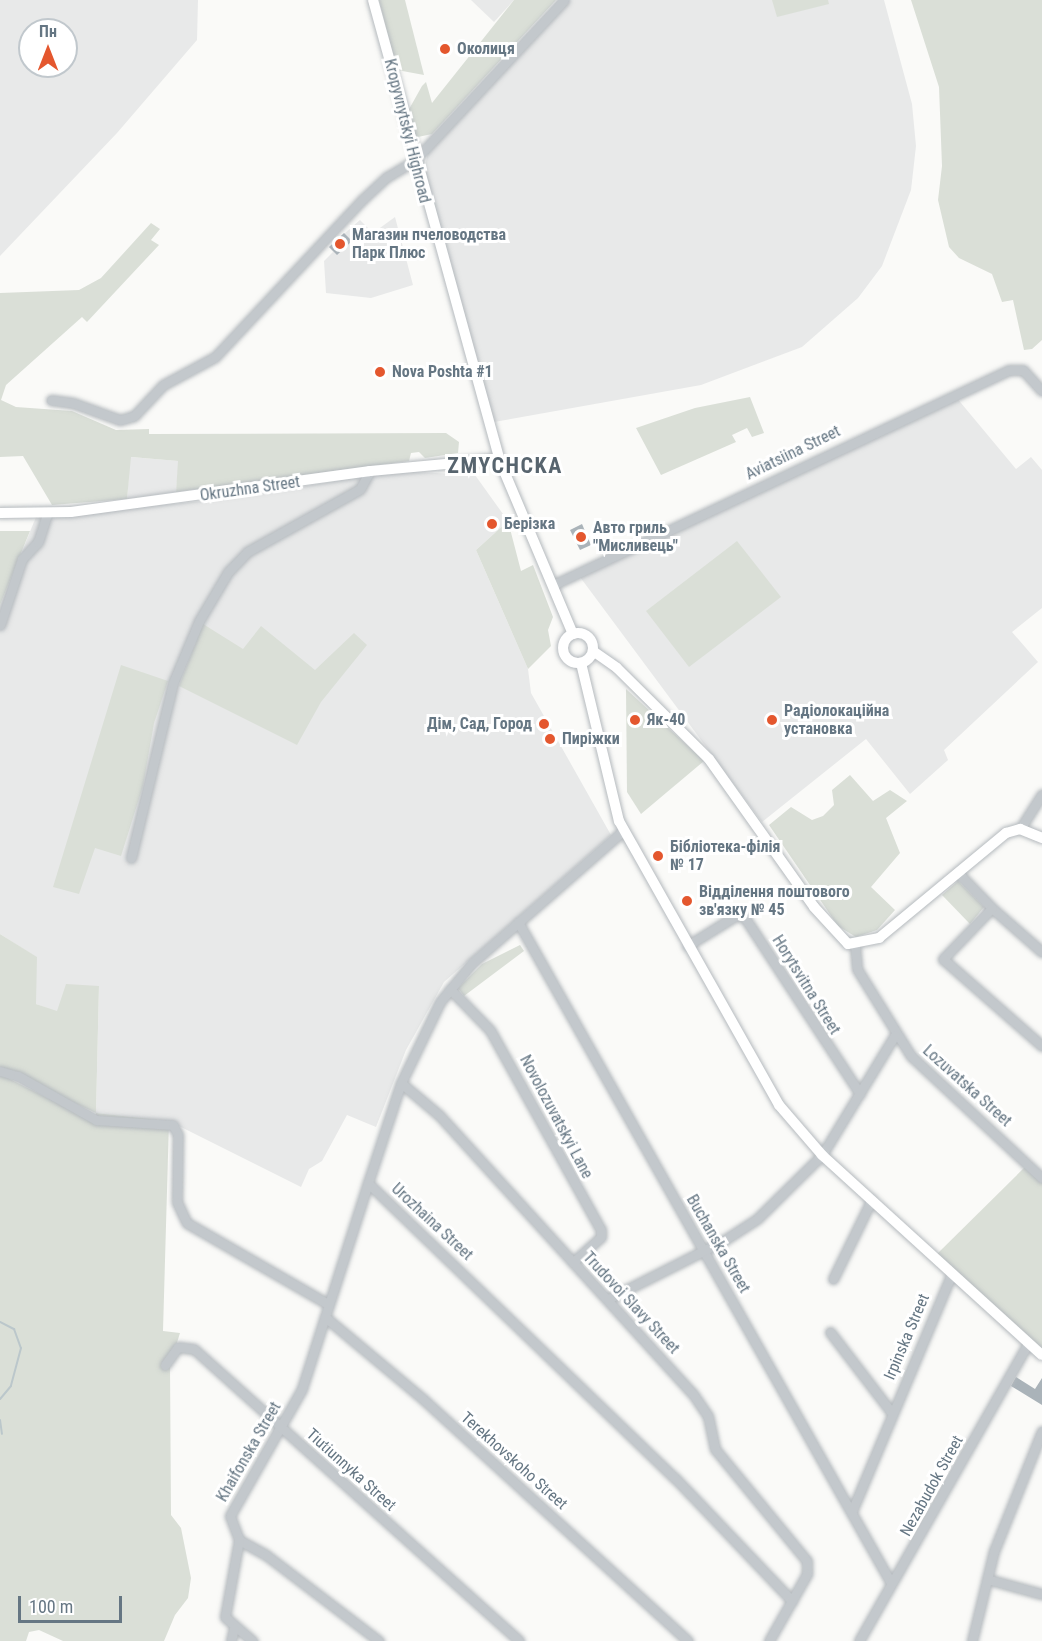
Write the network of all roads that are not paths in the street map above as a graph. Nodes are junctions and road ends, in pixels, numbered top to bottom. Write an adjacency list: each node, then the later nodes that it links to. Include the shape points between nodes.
1 (373, 0): 3 (main road, Kropyvnytskyi Highroad)
2 (564, 0): 3 (street)
3 (414, 161): 5 (street, via 387,177 363,199 215,357 163,385 134,416 120,420); 6 (main road, Kropyvnytskyi Highroad)
4 (1042, 391): 10 (street, Aviatsiina Street, via 1023,370 1009,370)
5 (51, 400)
6 (499, 459): 7 (main road, Okruzhna Street); 10 (main road, Kropyvnytskyi Highroad)
7 (370, 471): 8 (main road, Okruzhna Street); 19 (street, via 360,489 247,552 228,572 199,621 173,683)
8 (48, 512): 9 (main road, Okruzhna Street); 11 (street, via 38,542 22,559)
9 (0, 513)
10 (553, 585): 12 (main road, Kropyvnytskyi Highroad)
11 (0, 625)
12 (573, 634): 13 (main road, Kropyvnytskyi Highroad, via 588,637); 14 (main road, Kropyvnytskyi Highroad, via 564,652)
13 (593, 651): 14 (main road); 23 (main road, via 617,668 709,759 832,930)
14 (581, 663): 17 (main road, via 609,790)
15 (1042, 794): 16 (street)
16 (1020, 829): 18 (main road); 20 (main road, via 1006,833)
17 (624, 830): 22 (street, Urozhaina Street); 24 (main road)
18 (1042, 838)
19 (131, 858)
20 (958, 873): 21 (street); 23 (main road, via 879,938)
21 (992, 908): 25 (street); 28 (street, via 943,958)
22 (518, 922): 26 (street, Urozhaina Street); 36 (street, Buchanska Street)
23 (855, 945): 27 (street, Lozuvatska Street, via 857,969)
24 (687, 946): 31 (street, Horytsvitna Street, via 737,915 745,918); 32 (main road, via 779,1105)
25 (1042, 952)
26 (450, 989): 30 (street, Urozhaina Street, via 430,1018); 37 (street, Novolozuvatskyi Lane, via 490,1030 601,1230 601,1237)
27 (895, 1035): 31 (street); 33 (street, Lozuvatska Street, via 915,1060)
28 (1042, 1046)
29 (0, 1071): 41 (street, via 18,1076 96,1120 176,1128 177,1202 181,1216 194,1228)
30 (401, 1083): 34 (street, Urozhaina Street); 37 (street, Trudovoi Slavy Street, via 427,1102)
31 (860, 1094): 32 (street)
32 (822, 1155): 35 (main road); 36 (street, via 757,1219)
33 (1042, 1178)
34 (368, 1183): 41 (street); 55 (street, Urozhaina Street, via 642,1445)
35 (872, 1199): 38 (main road); 39 (street)
36 (705, 1251): 40 (street); 50 (street, Buchanska Street)
37 (573, 1262): 40 (street, Trudovoi Slavy Street)
38 (952, 1273): 44 (main road); 47 (street, Irpinska Street)
39 (833, 1279)
40 (608, 1299): 55 (street, Trudovoi Slavy Street, via 701,1403 715,1449 808,1564)
41 (328, 1304): 42 (street)
42 (325, 1317): 48 (street, Khaifonska Street, via 305,1381); 61 (street, Terekhovskoho Street, via 423,1399)
43 (830, 1332): 47 (street, Irpinska Street)
44 (1028, 1343): 45 (main road); 53 (street, Nezabudok Street, via 917,1545)
45 (1042, 1355)
46 (165, 1365): 48 (street, Tiutiunnyka Street, via 174,1348 183,1345 194,1349)
47 (892, 1413): 50 (street, Irpinska Street)
48 (282, 1429): 51 (street, Khaifonska Street, via 233,1506 231,1522); 60 (street, Tiutiunnyka Street)
49 (1042, 1431): 52 (street, via 1004,1520)
50 (852, 1511): 53 (street, Buchanska Street)
51 (239, 1540): 56 (street, via 225,1615); 59 (street, via 266,1555)
52 (987, 1579): 54 (street); 64 (street)
53 (891, 1583): 63 (street, Nezabudok Street)
54 (1042, 1594)
55 (792, 1600): 62 (street)
56 (234, 1628): 57 (street); 58 (street)
57 (231, 1641)
58 (253, 1641)
59 (379, 1641)
60 (519, 1641)
61 (688, 1641)
62 (769, 1641)
63 (859, 1641)
64 (972, 1641)

